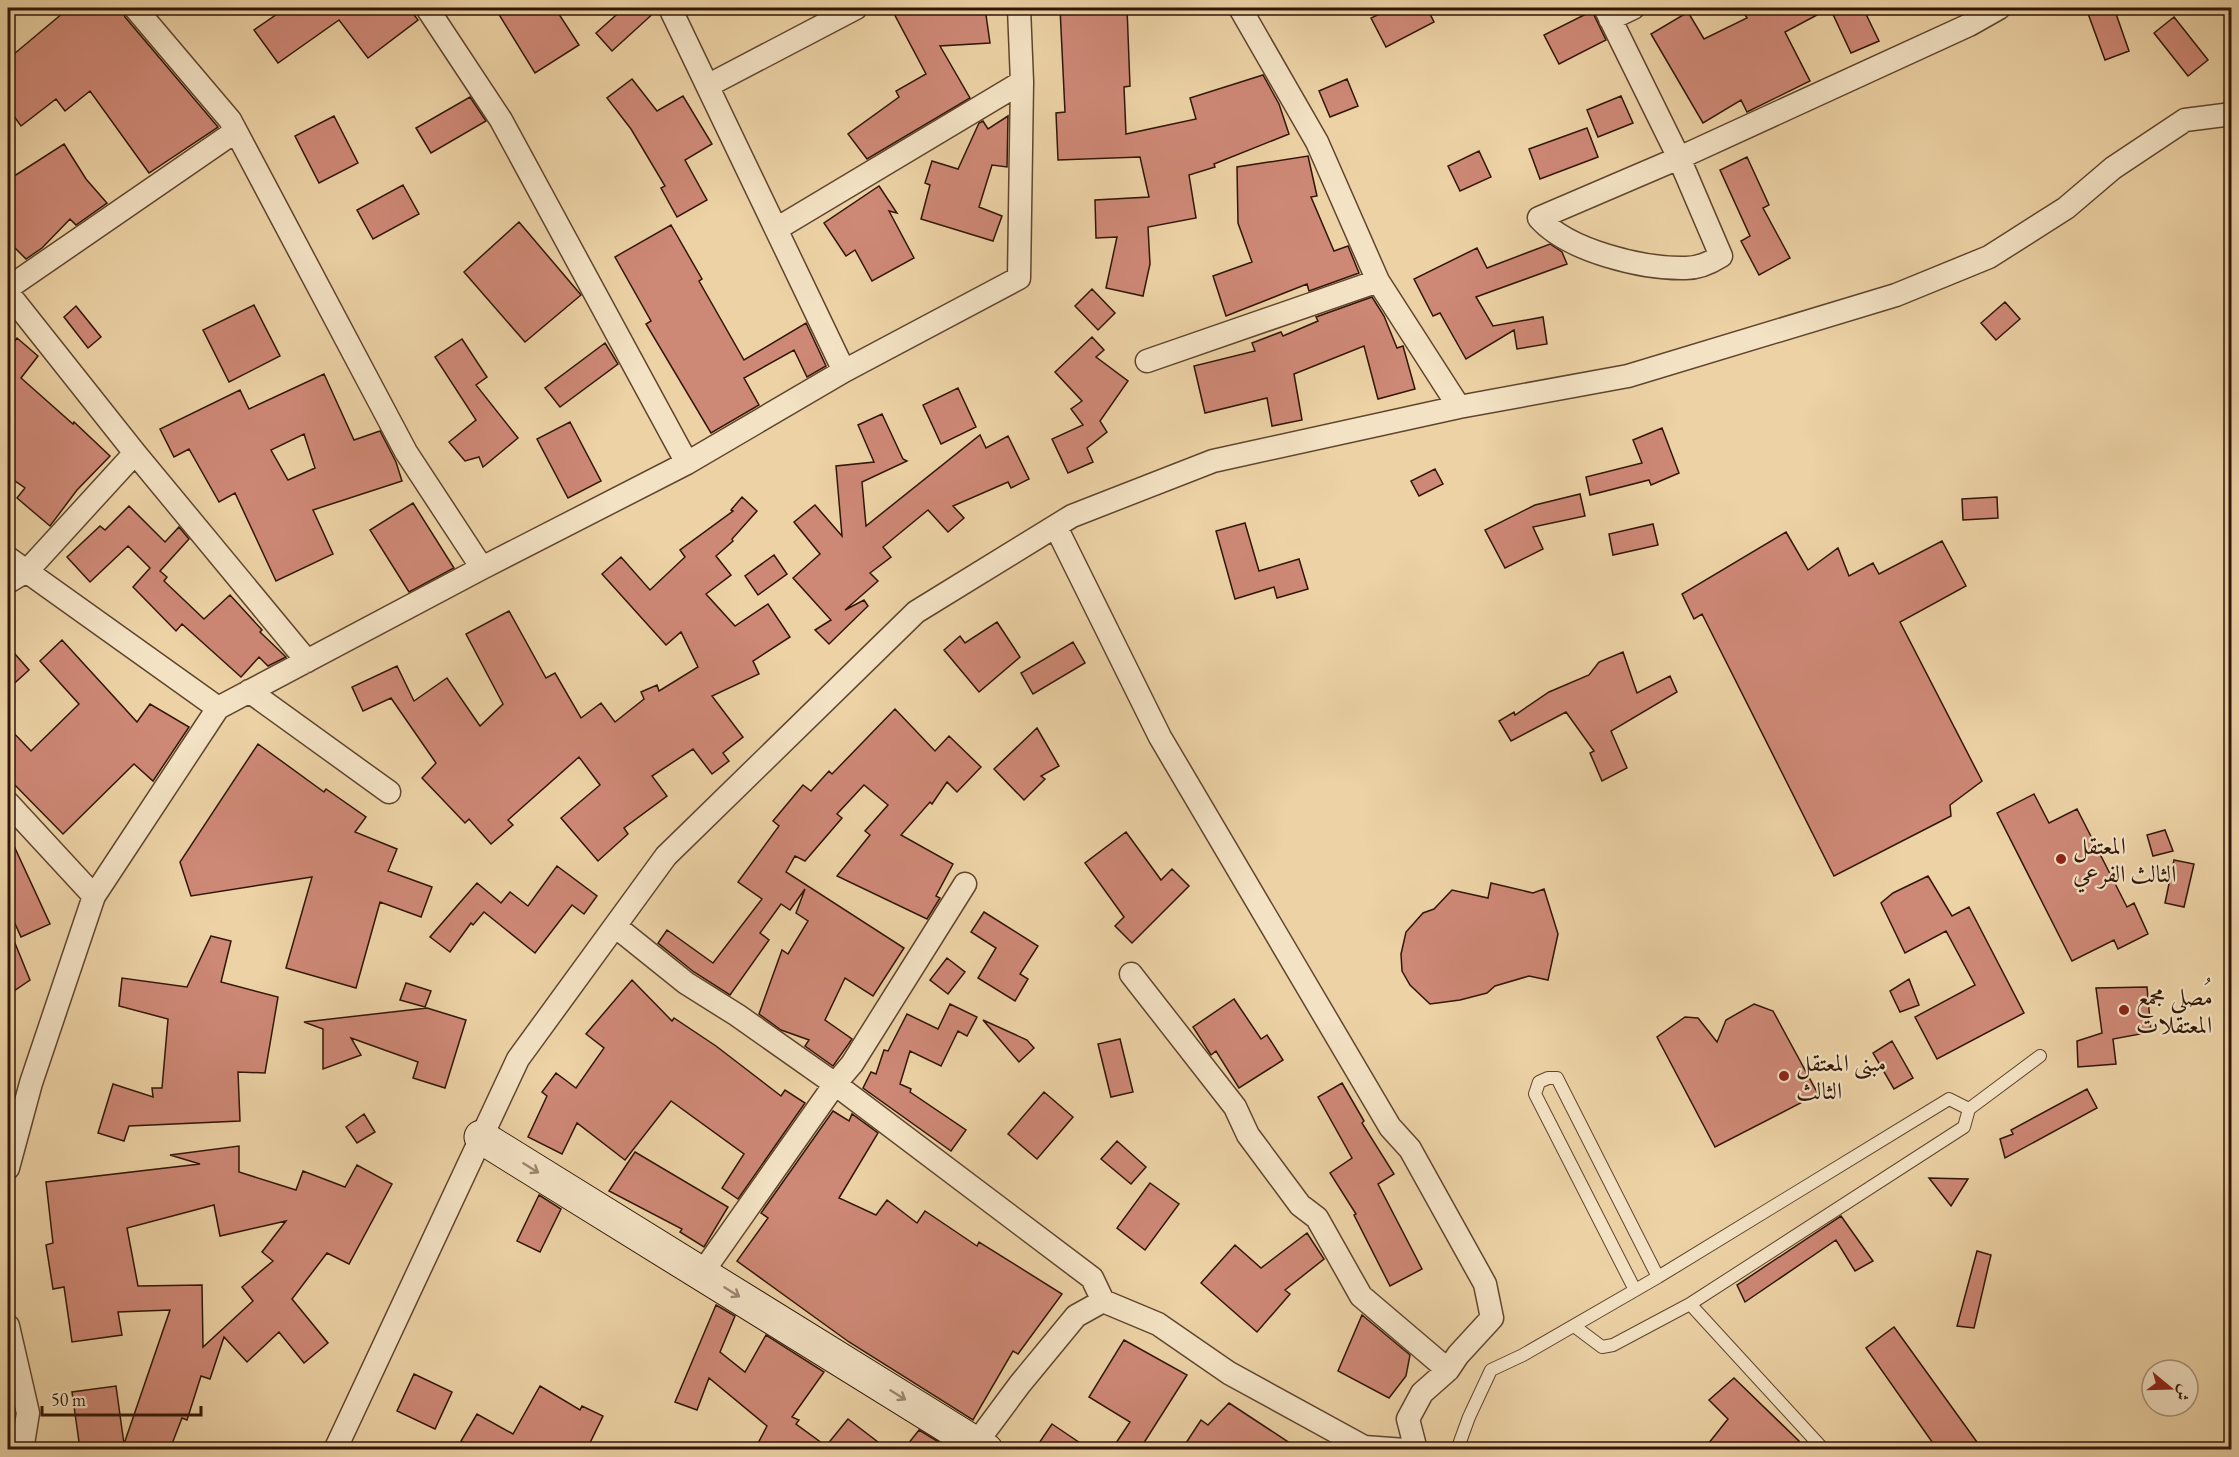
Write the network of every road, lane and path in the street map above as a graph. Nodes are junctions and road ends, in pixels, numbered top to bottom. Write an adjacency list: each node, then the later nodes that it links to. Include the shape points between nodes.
1 (135, 8): 13 (street)
2 (427, 8): 23 (street, via 501,120)
3 (670, 8): 11 (street)
4 (856, 8): 11 (street)
5 (1019, 8): 10 (street)
6 (1240, 8): 16 (street, via 1317,142)
7 (1633, 8): 9 (street)
8 (1999, 8): 14 (street)
9 (1607, 13): 14 (street)
10 (1022, 82): 15 (street); 20 (street, via 1019,278)
11 (709, 85): 15 (street)
12 (2232, 114): 21 (street, via 2186,120 2112,168 2066,208 2008,246 1896,295 1628,376)
13 (236, 131): 17 (street); 26 (street, via 406,452)
14 (1679, 158): 14 (street, via 1625,181 1539,218 1561,238 1597,252 1687,268 1708,264 1721,256)
15 (778, 228): 20 (street)
16 (1378, 281): 19 (street); 21 (street)
17 (8, 288)
18 (8, 293): 22 (street)
19 (1147, 361)
20 (844, 370): 23 (street)
21 (1459, 407): 24 (street, via 1213,461 1072,516)
22 (135, 453): 27 (street); 29 (street)
23 (687, 463): 26 (street)
24 (1056, 527): 36 (street, via 916,612 666,856); 50 (street, via 1160,737 1390,1127 1410,1149 1485,1284 1492,1318)
25 (8, 558): 27 (street)
26 (482, 568): 29 (street)
27 (28, 570): 28 (street); 31 (street)
28 (8, 582)
29 (307, 661): 30 (street)
30 (249, 692): 31 (street); 32 (street)
31 (218, 708): 35 (street)
32 (389, 792)
33 (8, 803): 35 (street)
34 (965, 884): 39 (street, via 852,1064)
35 (94, 896): 42 (street, via 31,1083)
36 (615, 926): 39 (street, via 686,983); 41 (street, via 518,1059)
37 (1131, 974): 50 (street, via 1235,1107 1248,1135 1300,1205 1317,1218 1361,1296)
38 (2040, 1056): 40 (lane)
39 (835, 1084): 43 (street); 46 (street, via 1092,1278)
40 (1969, 1109): 44 (lane, via 1949,1099); 47 (lane, via 1964,1126)
41 (481, 1137): 43 (street, one-way to 43); 53 (street)
42 (8, 1168)
43 (702, 1273): 51 (street, one-way to 51)
44 (1658, 1277): 45 (lane); 45 (lane, via 1557,1078 1539,1082 1535,1094)
45 (1635, 1290): 49 (lane)
46 (1103, 1301): 51 (street, via 1076,1316); 54 (street, via 1158,1324 1229,1373 1364,1447)
47 (1690, 1304): 49 (lane, via 1613,1345 1602,1347); 57 (lane)
48 (8, 1326): 52 (street, via 28,1413)
49 (1574, 1326): 56 (lane, via 1491,1370)
50 (1448, 1370): 55 (street, via 1422,1393 1408,1419)
51 (978, 1448)
52 (22, 1449)
53 (335, 1449)
54 (1405, 1449)
55 (1416, 1449)
56 (1457, 1449)
57 (1824, 1449)

